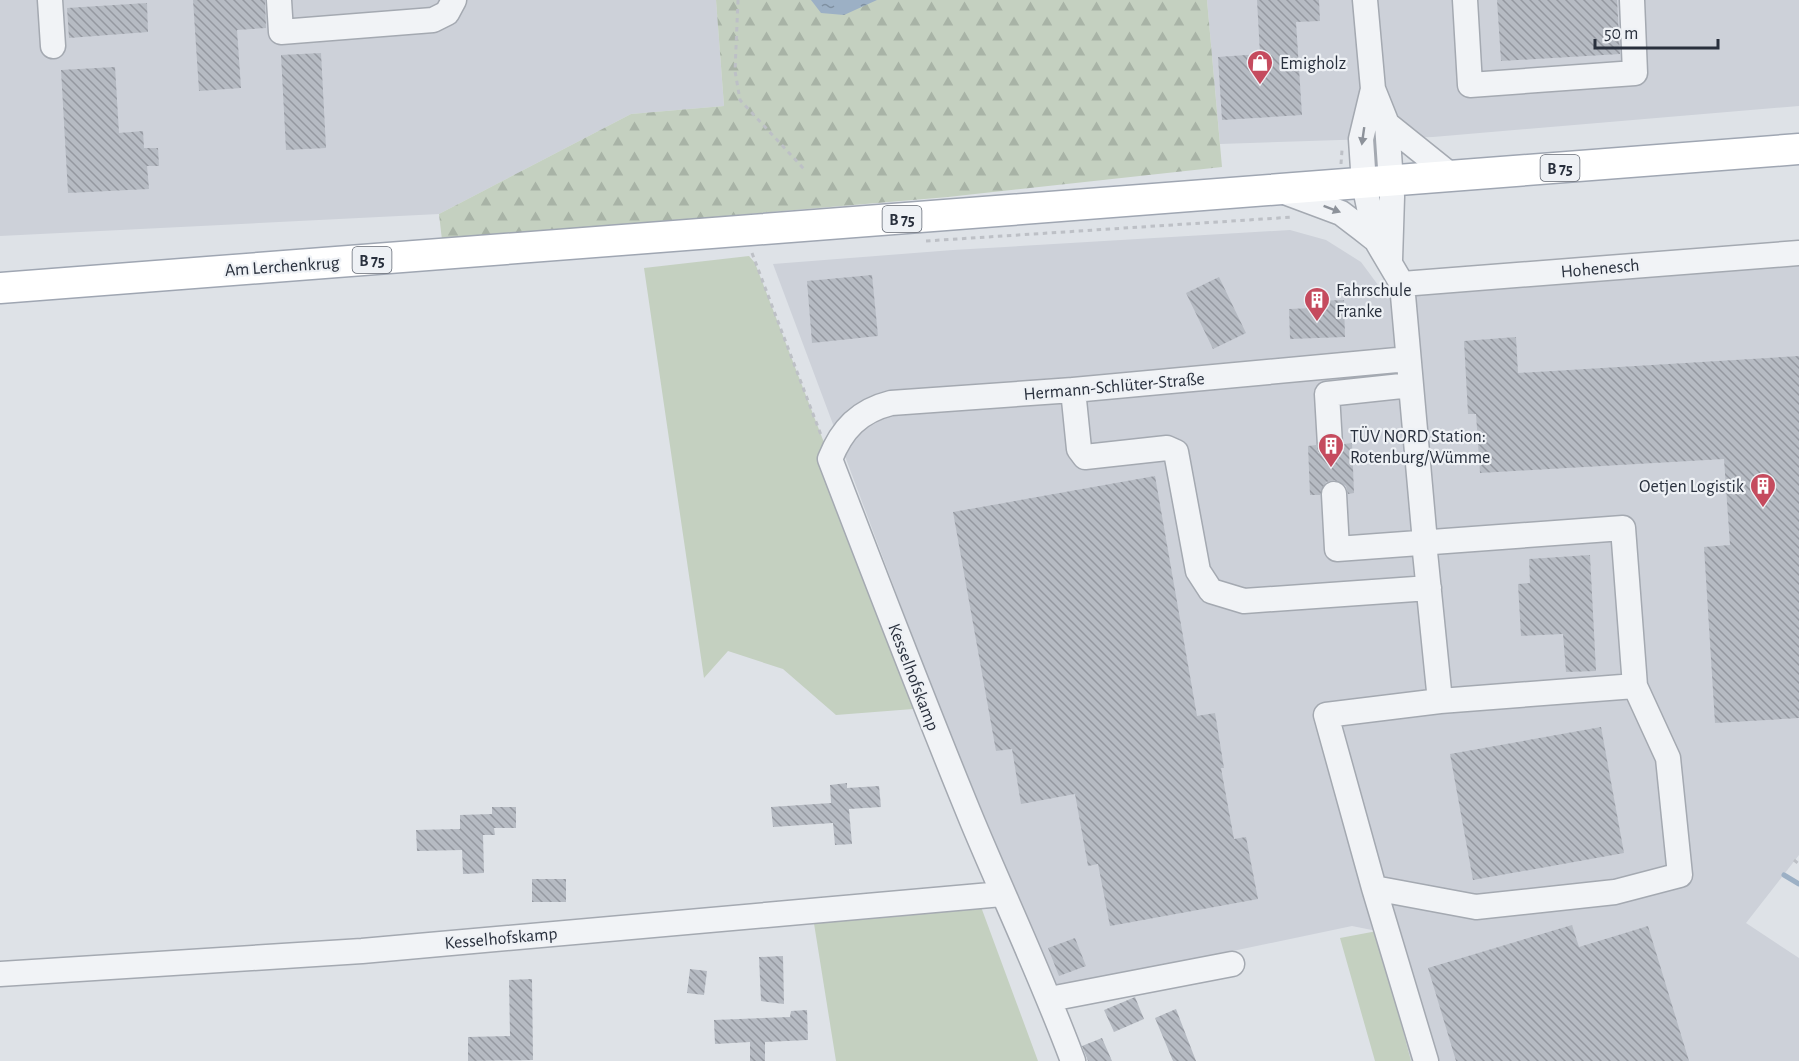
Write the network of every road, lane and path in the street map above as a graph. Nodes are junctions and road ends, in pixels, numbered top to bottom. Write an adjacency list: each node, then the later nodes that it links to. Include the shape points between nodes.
1 (50, 0): 8 (street)
2 (279, 0): 3 (street, via 281,32 433,20 447,13)
3 (454, 0)
4 (738, 0): 12 (path, via 735,71 740,100)
5 (1365, 0): 9 (street)
6 (1465, 0): 7 (street, via 1470,86 1635,73)
7 (1632, 0)
8 (53, 46)
9 (1373, 89): 10 (street); 14 (street, one-way to 14, via 1361,139)
10 (1387, 124): 13 (street); 14 (street)
11 (1799, 149): 13 (main road, B 75)
12 (804, 169)
13 (1454, 177): 14 (main road, B 75)
14 (1378, 183): 15 (main road, B 75); 17 (street); 19 (street)
15 (1282, 191): 16 (main road, B 75); 17 (street, one-way to 17, via 1341,213)
16 (744, 231): 21 (main road, Am Lerchenkrug / B 75); 26 (path)
17 (1376, 240): 19 (street)
18 (1799, 253): 20 (street, Hohenesch)
19 (1390, 260): 20 (street)
20 (1402, 284): 22 (street)
21 (0, 288)
22 (1408, 359): 23 (street); 24 (street, Hermann-Schlüter-Straße)
23 (1411, 385): 25 (street, via 1327,394); 28 (street)
24 (1073, 390): 26 (street, Hermann-Schlüter-Straße, via 891,403 863,412); 29 (street, via 1079,449 1085,457 1167,448 1176,452 1198,571 1211,591 1244,601)
25 (1330, 445)
26 (833, 451): 35 (street, Kesselhofskamp, via 926,708)
27 (1334, 494): 28 (street, via 1337,549)
28 (1425, 543): 29 (street); 30 (street, via 1623,528)
29 (1429, 588): 31 (street)
30 (1635, 686): 31 (street); 34 (street, via 1668,758 1680,874 1615,892 1476,907)
31 (1440, 701): 34 (street, via 1326,715)
32 (1794, 860): 33 (path)
33 (1799, 864)
34 (1374, 888): 40 (street)
35 (1002, 894): 37 (street, Kesselhofskamp, via 362,951); 38 (street, Kesselhofskamp)
36 (1232, 964): 38 (street)
37 (0, 974)
38 (1050, 999): 39 (street, Kesselhofskamp)
39 (1073, 1061)
40 (1426, 1061)

